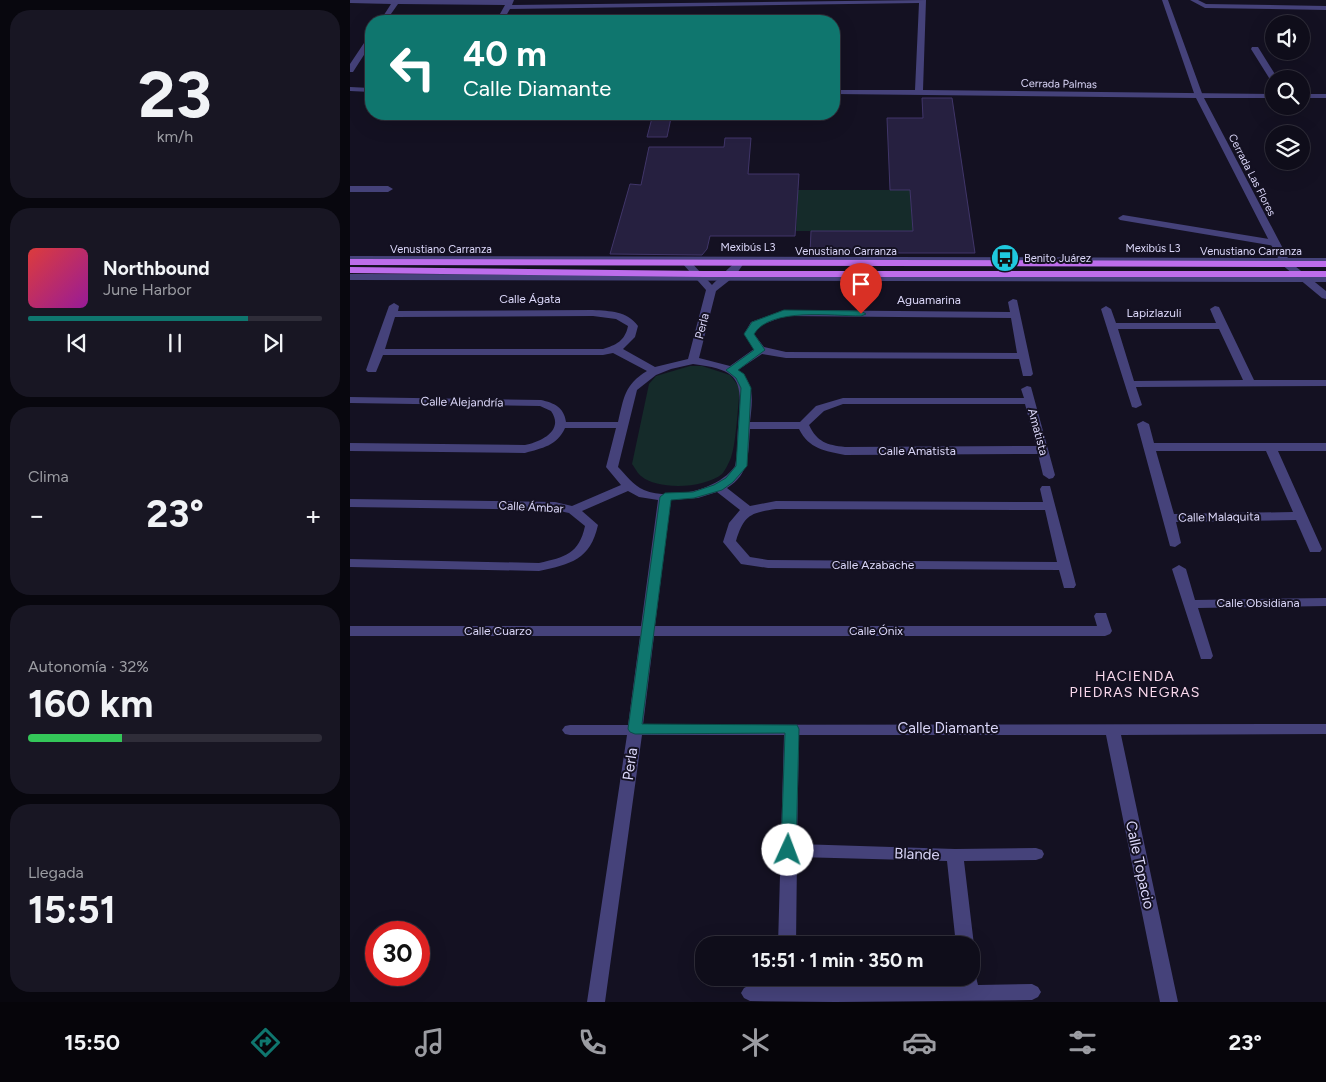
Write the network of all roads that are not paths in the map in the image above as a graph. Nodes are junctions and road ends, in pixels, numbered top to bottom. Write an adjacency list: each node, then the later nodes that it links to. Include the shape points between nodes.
1 (923, 0): 6 (street); 18 (street)
2 (1165, 0): 19 (street, Cerrada Las Flores)
3 (1193, 0): 7 (street, via 1205,6)
4 (350, 1): 5 (street)
5 (396, 1): 6 (street); 8 (street)
6 (510, 3): 9 (street)
7 (1326, 8)
8 (387, 15)
9 (503, 15)
10 (365, 47): 12 (street)
11 (1255, 49): 14 (street)
12 (362, 52): 13 (street)
13 (350, 70)
14 (1268, 70)
15 (350, 89): 16 (street)
16 (365, 90)
17 (840, 92): 18 (street, Cerrada Palmas)
18 (919, 93): 19 (street, Cerrada Palmas)
19 (1199, 96): 20 (street, Cerrada Palmas); 26 (street, Cerrada Las Flores)
20 (1265, 96)
21 (1310, 96): 22 (street)
22 (1326, 96)
23 (350, 189): 24 (street)
24 (388, 189)
25 (1123, 218): 26 (street)
26 (1275, 243): 28 (street, Cerrada Las Flores)
27 (350, 260): 28 (street, Mexibús L3); 32 (main road, Venustiano Carranza)
28 (1285, 262): 29 (main road, Venustiano Carranza); 31 (main road, Venustiano Carranza); 38 (street)
29 (1326, 262)
30 (687, 263): 31 (main road, Venustiano Carranza); 32 (main road, Venustiano Carranza); 35 (street)
31 (739, 263): 37 (street)
32 (383, 266): 33 (main road); 35 (main road, Venustiano Carranza)
33 (350, 270)
34 (1326, 274): 38 (main road, Venustiano Carranza)
35 (697, 276): 36 (street); 37 (street); 40 (street)
36 (350, 277)
37 (728, 277): 38 (street); 40 (street)
38 (1301, 277): 39 (street); 41 (street)
39 (1326, 279)
40 (711, 290): 52 (street, Perla)
41 (1326, 296)
42 (1013, 302): 45 (street)
43 (1106, 309): 46 (street)
44 (1215, 309): 47 (street)
45 (1016, 315): 49 (street, Aguamarina, via 784,313 755,324 749,334); 51 (street)
46 (1113, 326): 47 (street, Lapizlazuli); 59 (street, Lapizlazuli)
47 (1223, 326): 57 (street)
48 (615, 349): 50 (street, via 584,354); 50 (street, Calle Ágata, via 626,344 633,326 616,314 393,309); 55 (street)
49 (760, 350): 51 (street, via 786,355); 54 (street)
50 (378, 352): 53 (street)
51 (1024, 356): 56 (street)
52 (693, 361): 54 (street, via 714,363); 55 (street)
53 (372, 370)
54 (731, 370): 66 (street, via 740,376 746,388)
55 (654, 371): 64 (street, via 640,379 632,389)
56 (1028, 374)
57 (1250, 383): 58 (street); 59 (street)
58 (1326, 383)
59 (1130, 384): 61 (street, Lapizlazuli)
60 (352, 396): 63 (street, Calle Alejandría, via 541,403 560,414)
61 (1136, 405)
62 (1143, 424): 68 (street, Calle Malaquita)
63 (561, 425): 64 (street); 67 (street, via 558,434 548,442 525,450)
64 (622, 425): 73 (street, via 612,467)
65 (803, 425): 66 (street); 71 (street, Calle Amatista, via 810,440 823,447 845,451); 71 (street, Amatista, via 810,414 822,406 844,401 1028,395)
66 (744, 426): 74 (street, via 741,466 730,480)
67 (350, 447)
68 (1149, 447): 69 (street); 82 (street, Calle Malaquita)
69 (1270, 447): 70 (street); 81 (street)
70 (1326, 447)
71 (1043, 450): 72 (street, Amatista)
72 (1048, 474)
73 (629, 486): 76 (street, via 642,494); 79 (street)
74 (718, 488): 76 (street, via 694,495); 80 (street)
75 (1046, 489): 78 (street)
76 (665, 497): 93 (street, Perla)
77 (350, 502): 79 (street, Calle Ámbar, via 555,506)
78 (1049, 506): 80 (street, via 776,505); 86 (street)
79 (573, 510): 85 (street, Calle Ámbar, via 592,525 590,539 581,553 563,562 538,566)
80 (747, 510): 86 (street, Calle Azabache, via 734,523 729,542 746,561 768,564)
81 (1300, 516): 82 (street, Calle Malaquita); 84 (street)
82 (1168, 518): 83 (street)
83 (1175, 543)
84 (1315, 549)
85 (350, 563)
86 (1064, 566): 88 (street)
87 (1179, 569): 90 (street)
88 (1069, 585)
89 (1326, 602): 90 (street, Calle Obsidiana)
90 (1190, 604): 94 (street)
91 (1101, 616): 93 (street, Calle Ónix, via 1105,631)
92 (350, 631): 93 (street, Calle Cuarzo)
93 (647, 632): 96 (street, Perla)
94 (1206, 656)
95 (1112, 728): 97 (street, Calle Diamante); 98 (street, Calle Diamante); 110 (street, Calle Topacio)
96 (635, 729): 97 (street, Calle Diamante); 99 (street, Calle Diamante); 109 (street, Perla)
97 (792, 729): 100 (street)
98 (1326, 729)
99 (570, 730)
100 (788, 850): 102 (street, Blande); 103 (street)
101 (1036, 854): 102 (street)
102 (955, 855): 104 (street, Blande)
103 (788, 936)
104 (964, 936)
105 (787, 986): 108 (street)
106 (979, 986): 107 (street)
107 (1032, 992)
108 (750, 993)
109 (596, 1002)
110 (1168, 1002)

